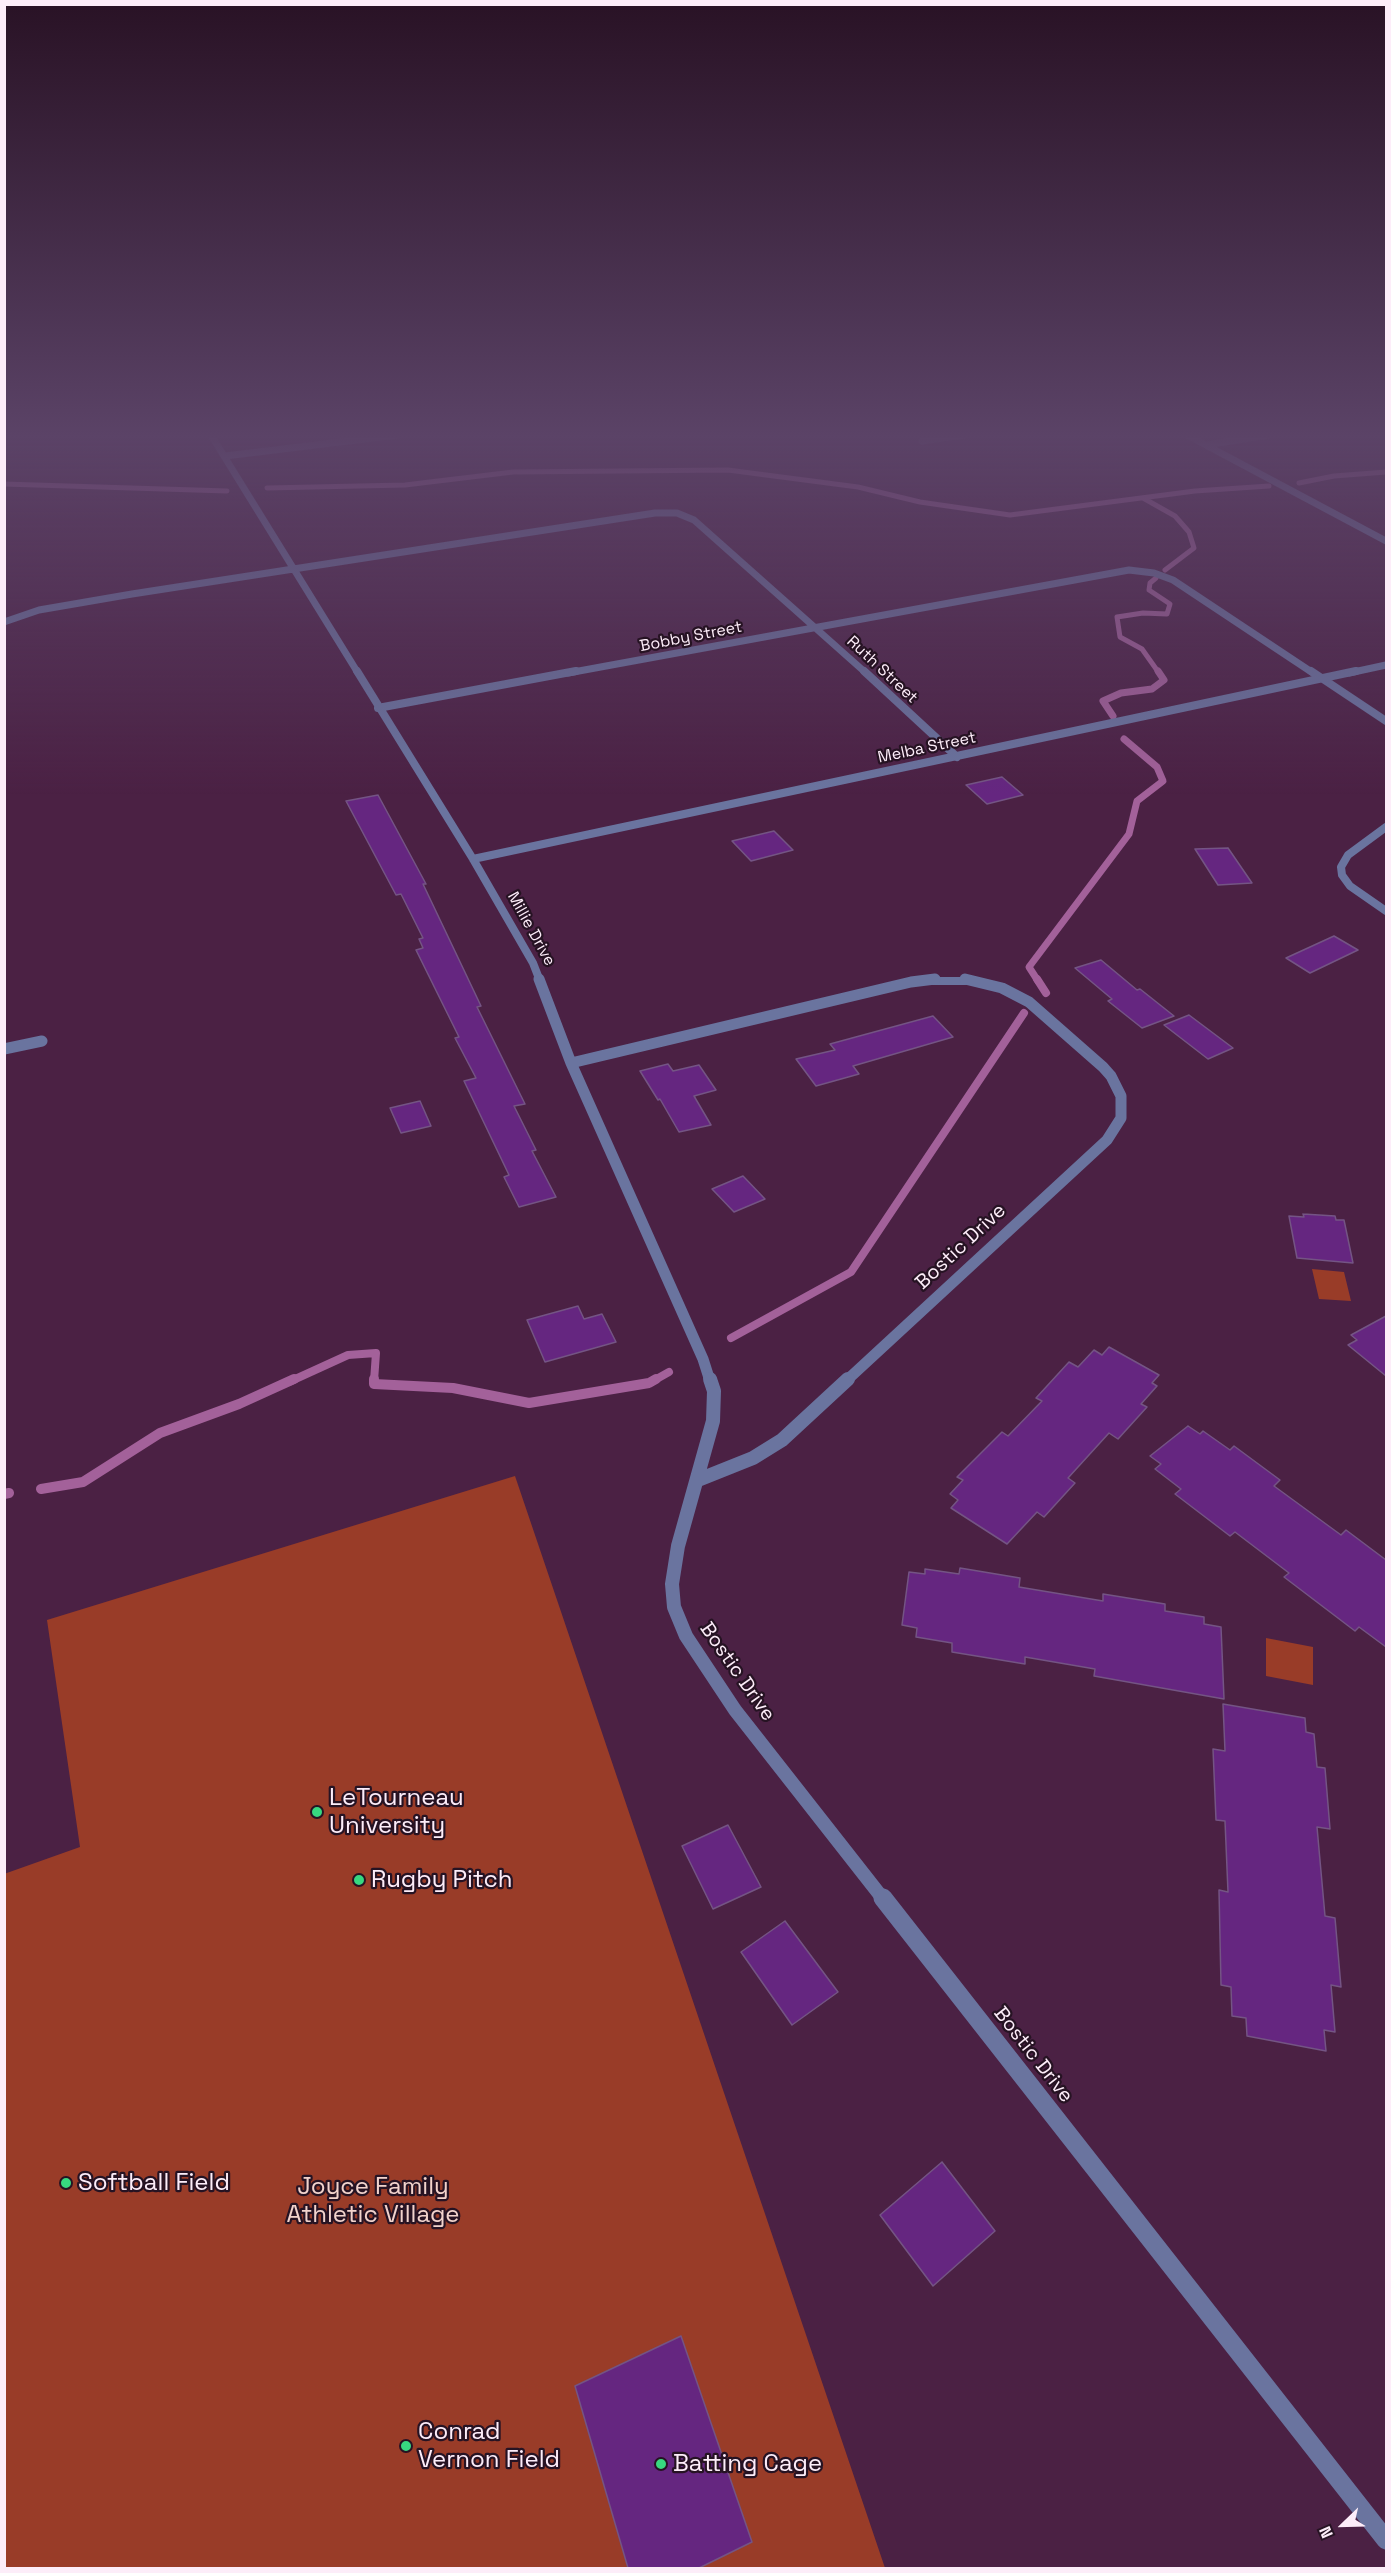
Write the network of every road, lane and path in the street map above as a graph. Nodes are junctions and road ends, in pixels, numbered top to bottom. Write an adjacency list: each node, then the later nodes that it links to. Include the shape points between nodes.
1 (284, 555): 4 (street, Millie Drive)
2 (393, 555): 4 (street, Ruth Street)
3 (734, 555): 6 (street, Ruth Street)
4 (294, 571): 5 (street, via 39,610); 9 (street, Millie Drive)
5 (4, 622)
6 (816, 627): 8 (street, Bobby Street, via 1111,572 1150,572 1173,580); 9 (street, Bobby Street); 11 (street, Ruth Street)
7 (1386, 665): 8 (street, Melba Street)
8 (1320, 678): 10 (street); 11 (street, Melba Street)
9 (378, 708): 13 (street, Millie Drive)
10 (1386, 721)
11 (957, 757): 13 (street, Melba Street)
12 (1386, 827): 14 (street, via 1348,855 1341,867 1350,886)
13 (472, 859): 17 (street, Millie Drive, via 533,963)
14 (1386, 911)
15 (42, 1041): 16 (street)
16 (4, 1049)
17 (571, 1063): 18 (street, Millie Drive, via 709,1374 714,1391 713,1421); 18 (street, Bostic Drive, via 911,982 964,979 1002,988 1029,1002 1103,1067 1121,1096 1121,1118 1107,1140 782,1440 753,1458)
18 (698, 1480): 19 (street, Bostic Drive, via 678,1546 672,1584 680,1625 705,1668)
19 (1386, 2540)

